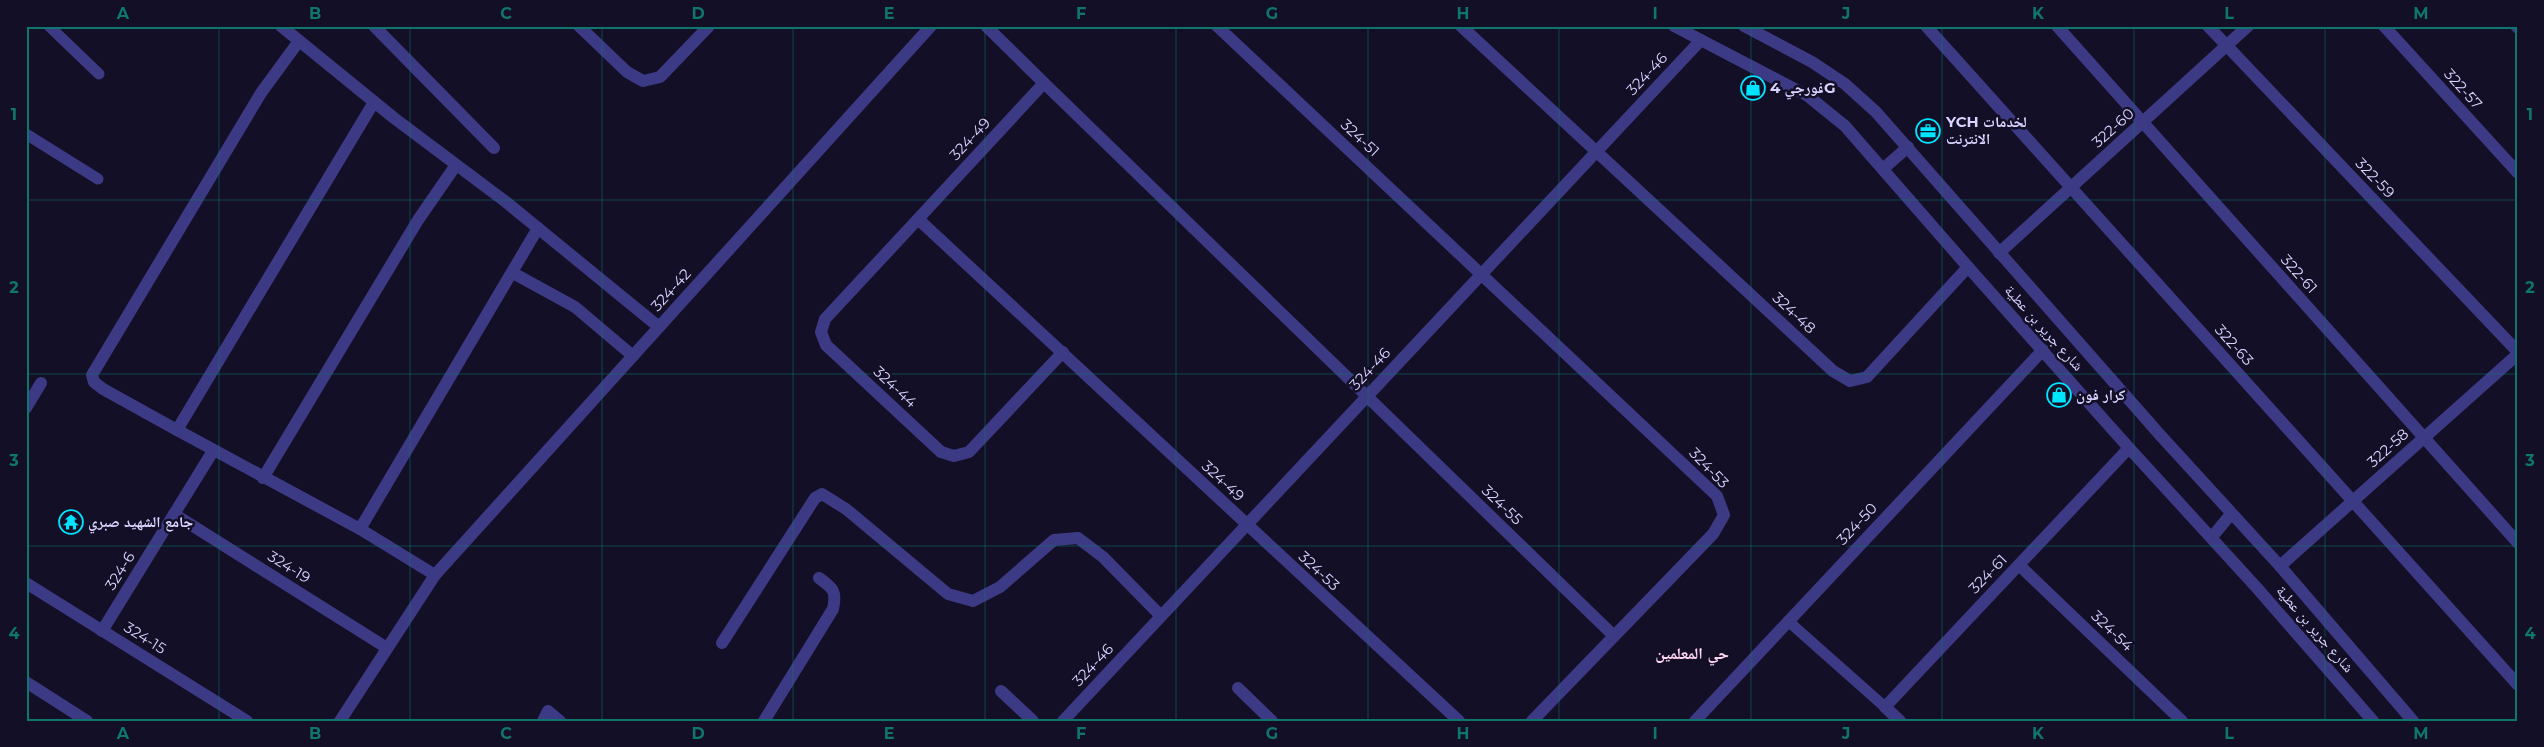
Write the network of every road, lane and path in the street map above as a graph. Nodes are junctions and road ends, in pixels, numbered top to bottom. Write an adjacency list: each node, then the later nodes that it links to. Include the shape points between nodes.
1 (49, 26): 20 (lane)
2 (282, 26): 18 (street)
3 (374, 26): 26 (street)
4 (579, 26): 5 (street, via 627,72 643,81 660,77)
5 (709, 26)
6 (931, 26): 39 (street, 324-42)
7 (986, 26): 21 (street)
8 (1217, 26): 38 (street, 324-51)
9 (1461, 26): 27 (street)
10 (1674, 26): 17 (street, شارع جرير بن عطية)
11 (1744, 26): 25 (street, شارع جرير بن عطية, via 1812,62 1845,84)
12 (1926, 26): 32 (street, 322-63)
13 (2057, 26): 23 (street, 322-61)
14 (2208, 26): 19 (street, 322-59)
15 (2248, 26): 19 (street, 322-60)
16 (2384, 26): 30 (street, 322-57)
17 (1701, 40): 27 (street, 324-46); 29 (street, شارع جرير بن عطية, via 1808,96 1845,126)
18 (299, 41): 22 (street); 47 (street, via 261,92 92,375 94,382 103,389)
19 (2227, 46): 23 (street, 322-60); 42 (street, 322-59)
20 (99, 74)
21 (1044, 83): 33 (street, 324-49); 45 (street)
22 (374, 102): 28 (street); 47 (street)
23 (2143, 122): 32 (street, 322-60); 48 (street, 322-61)
24 (26, 134): 31 (lane)
25 (1908, 147): 29 (street); 35 (street, شارع جرير بن عطية)
26 (494, 148)
27 (1596, 152): 36 (street, 324-48, via 1833,371 1850,381 1867,377); 38 (street, 324-46)
28 (456, 165): 34 (street); 51 (street, via 418,220)
29 (1884, 168): 36 (street, شارع جرير بن عطية)
30 (2518, 173)
31 (98, 179)
32 (2071, 187): 35 (street, 322-60); 52 (street, 322-63)
33 (918, 219): 41 (street, 324-49); 41 (street, 324-44, via 825,319 821,332 826,345 941,452 954,456 969,452)
34 (538, 228): 37 (street); 39 (street)
35 (1999, 253): 54 (street, شارع جرير بن عطية)
36 (1968, 267): 40 (street, شارع جرير بن عطية)
37 (513, 273): 43 (street, via 575,307); 56 (street)
38 (1481, 274): 45 (street, 324-46); 67 (street, 324-53, via 1717,496 1724,515 1713,534)
39 (659, 327): 43 (street, 324-42)
40 (2043, 350): 49 (street, شارع جرير بن عطية); 65 (street, 324-50)
41 (1063, 352): 55 (street, 324-49)
42 (2518, 353): 48 (street, 322-58)
43 (633, 356): 61 (street, 324-42)
44 (42, 383): 46 (street)
45 (1367, 396): 55 (street, 324-46); 67 (street, 324-55)
46 (26, 408)
47 (177, 430): 50 (street)
48 (2424, 438): 52 (street, 322-58); 58 (street, 322-61)
49 (2129, 448): 57 (street, شارع جرير بن عطية); 59 (street, 324-61)
50 (213, 451): 51 (street); 53 (street, 324-6)
51 (263, 478): 56 (street)
52 (2353, 501): 60 (street, 322-58); 71 (street, 322-63)
53 (174, 514): 66 (street, 324-6); 69 (street, 324-19)
54 (2231, 514): 57 (street); 60 (street, شارع جرير بن عطية)
55 (1246, 526): 64 (street, 324-46); 84 (street, 324-53)
56 (360, 529): 61 (street)
57 (2212, 538): 89 (street, شارع جرير بن عطية)
58 (2518, 543)
59 (2019, 565): 74 (street, 324-61); 88 (street, 324-54)
60 (2280, 566): 90 (street, شارع جرير بن عطية)
61 (435, 575): 69 (street, 324-42)
62 (819, 578): 80 (street, via 831,586 836,596 833,609)
63 (26, 583): 66 (street, 324-15)
64 (1161, 616): 68 (street, via 1103,557 1078,538 1054,540 1000,586 973,601 948,594 846,509 822,494 814,498); 82 (street, 324-46)
65 (1788, 621): 74 (lane); 86 (street, 324-50)
66 (102, 631): 77 (street, 324-15)
67 (1614, 636): 85 (street, 324-53)
68 (722, 643)
69 (388, 648): 78 (street, 324-42)
70 (26, 682): 76 (street)
71 (2518, 685)
72 (1238, 688): 83 (street)
73 (1001, 691): 81 (street)
74 (1884, 707): 87 (street)
75 (545, 716): 79 (street)
76 (87, 721)
77 (247, 721)
78 (340, 721)
79 (560, 721)
80 (764, 721)
81 (1033, 721)
82 (1063, 721)
83 (1272, 721)
84 (1459, 721)
85 (1532, 721)
86 (1695, 721)
87 (1900, 721)
88 (2182, 721)
89 (2373, 721)
90 (2413, 721)

